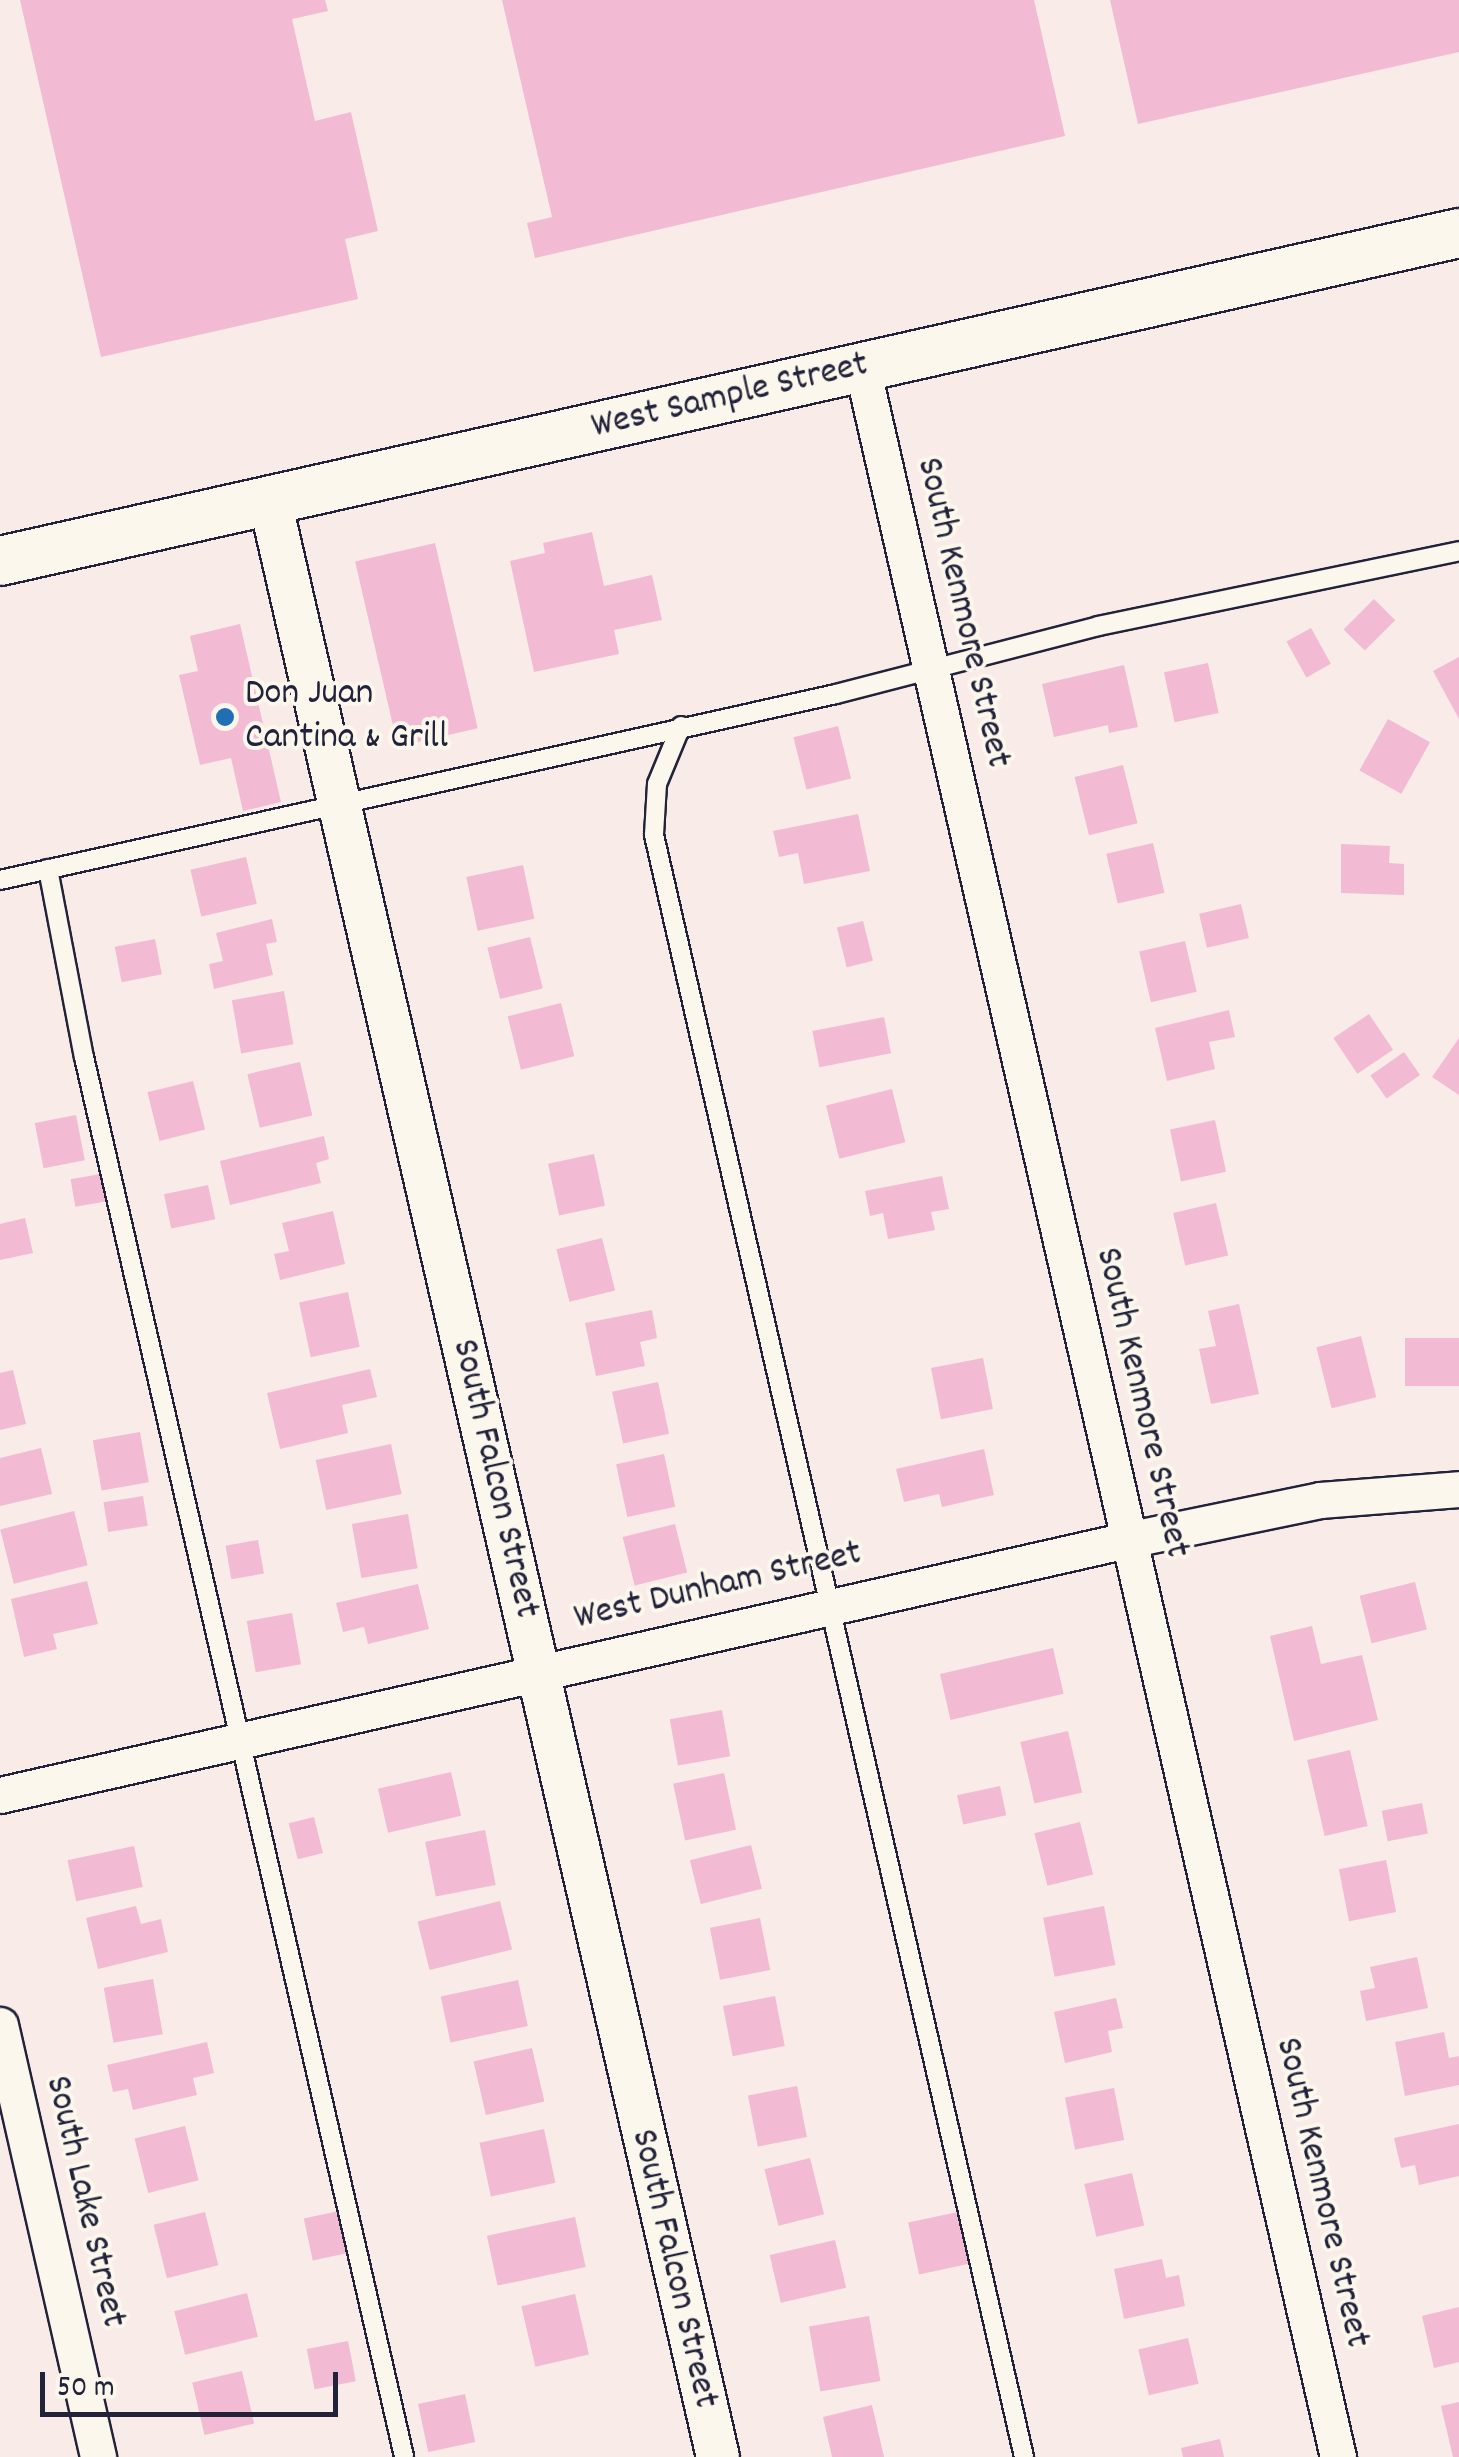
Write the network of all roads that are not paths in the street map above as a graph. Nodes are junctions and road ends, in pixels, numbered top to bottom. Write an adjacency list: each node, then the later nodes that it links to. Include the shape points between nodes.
1 (1459, 233): 2 (main road, West Sample Street)
2 (862, 367): 3 (main road, West Sample Street); 6 (street, South Kenmore Street)
3 (270, 501): 5 (main road, West Sample Street); 8 (street, South Falcon Street)
4 (1459, 550): 6 (lane, via 1098,626)
5 (0, 560)
6 (930, 670): 7 (lane); 12 (street, South Kenmore Street)
7 (681, 726): 8 (lane); 13 (lane, via 657,784 654,834)
8 (340, 801): 9 (lane); 14 (street, South Falcon Street)
9 (48, 869): 10 (lane); 15 (lane, via 84,1057)
10 (0, 880)
11 (1459, 1489): 12 (street, West Dunham Street, via 1320,1500)
12 (1127, 1540): 13 (street, West Dunham Street); 22 (street, South Kenmore Street)
13 (826, 1606): 14 (street, West Dunham Street); 21 (lane)
14 (538, 1671): 15 (street, West Dunham Street); 20 (street, South Falcon Street)
15 (244, 1740): 16 (street, West Dunham Street); 19 (lane, via 292,1982)
16 (0, 1796)
17 (0, 2025): 18 (street, South Lake Street)
18 (98, 2457)
19 (404, 2457)
20 (718, 2457)
21 (1024, 2457)
22 (1338, 2457)

